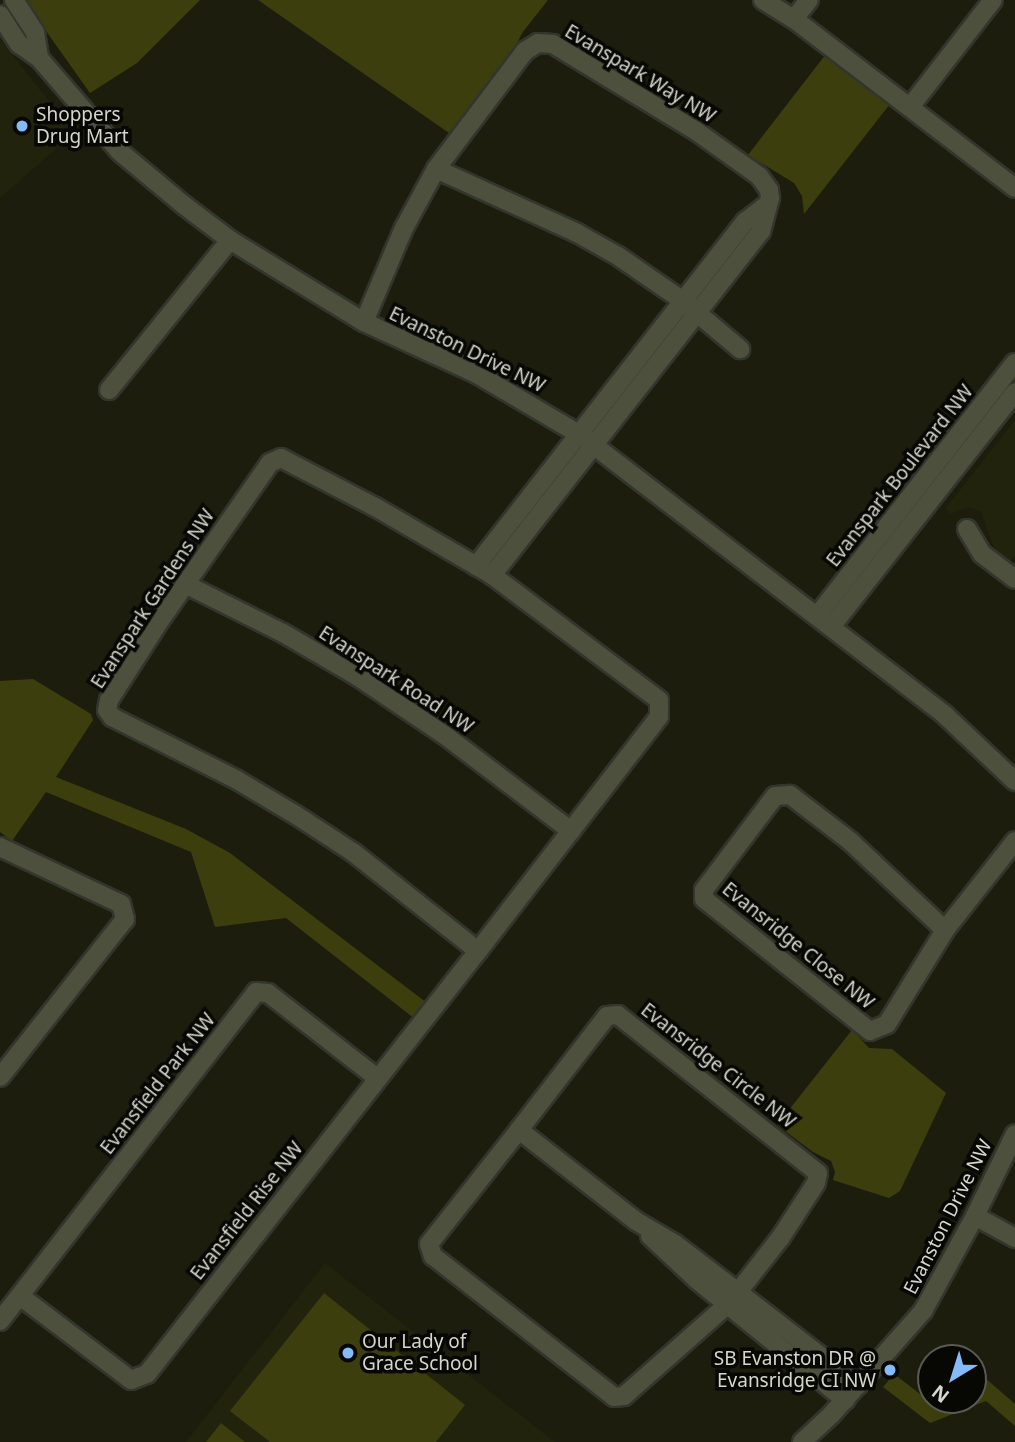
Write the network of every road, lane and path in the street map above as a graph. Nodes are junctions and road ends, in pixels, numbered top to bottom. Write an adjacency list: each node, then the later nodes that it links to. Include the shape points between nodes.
1 (13, 0): 7 (street, Evanston Drive NW, via 35,32)
2 (762, 0): 6 (street)
3 (809, 0): 6 (street)
4 (993, 0): 8 (street)
5 (0, 15): 7 (street, Evanston Drive NW, via 19,44)
6 (794, 19): 8 (street)
7 (39, 58): 11 (street, Evanston Drive NW, via 119,151)
8 (911, 107): 10 (street)
9 (436, 169): 12 (street, via 577,233 630,263); 12 (street, Evanspark Way NW, via 525,51 546,43 560,48 675,118 759,176 769,190 761,231); 13 (street, Evanspark Way NW, via 403,230)
10 (1015, 188)
11 (230, 240): 13 (street, Evanston Drive NW); 16 (street)
12 (690, 308): 14 (street); 18 (street, Evanspark Way NW); 19 (street, Evanspark Way NW)
13 (364, 322): 18 (street, Evanston Drive NW, via 477,374)
14 (740, 349)
15 (1015, 363): 25 (street, Evanspark Boulevard NW)
16 (109, 390)
17 (1015, 392): 25 (street, Evanspark Boulevard NW)
18 (579, 434): 19 (street, Evanston Drive NW); 21 (street)
19 (595, 445): 22 (street); 25 (street, Evanston Drive NW)
20 (967, 529): 23 (street, via 982,554)
21 (476, 566): 22 (street, Evanspark Gardens NW); 24 (street, Evanspark Gardens NW, via 281,458 270,463)
22 (492, 575): 27 (street, Evanspark Gardens NW, via 659,700 659,717)
23 (1015, 579)
24 (185, 584): 27 (street, Evanspark Road NW, via 357,676 446,736); 31 (street, Evanspark Gardens NW, via 109,700 107,710 112,717 296,815 354,853)
25 (824, 621): 26 (street, Evanston Drive NW, via 946,716)
26 (1015, 780)
27 (571, 831): 31 (street, Evanspark Gardens NW)
28 (1015, 841): 30 (street, Evansridge Close NW)
29 (0, 847): 32 (street, via 121,904 125,919)
30 (945, 930): 30 (street, Evansridge Close NW, via 887,1024 870,1031 704,899 704,890 775,796 790,796 850,841)
31 (478, 951): 33 (street, Evansfield Rise NW)
32 (0, 1077)
33 (377, 1078): 38 (street, Evansfield Rise NW, via 147,1374 131,1380); 38 (street, Evansfield Park NW, via 268,993 256,992)
34 (519, 1130): 39 (street, via 636,1221 675,1244); 39 (street, via 429,1244 433,1256 614,1397 624,1396); 39 (street, Evansridge Circle NW, via 607,1016 618,1015 818,1173 780,1237)
35 (1015, 1134): 36 (street, Evanston Drive NW)
36 (975, 1216): 37 (street); 41 (street, Evanston Drive NW, via 923,1311)
37 (1015, 1238)
38 (20, 1296): 40 (street, Evansfield Park NW)
39 (733, 1298): 41 (street); 42 (street)
40 (0, 1321)
41 (858, 1385): 42 (street, Evanston Drive NW)
42 (845, 1400): 43 (street, Evanston Drive NW)
43 (803, 1442)

